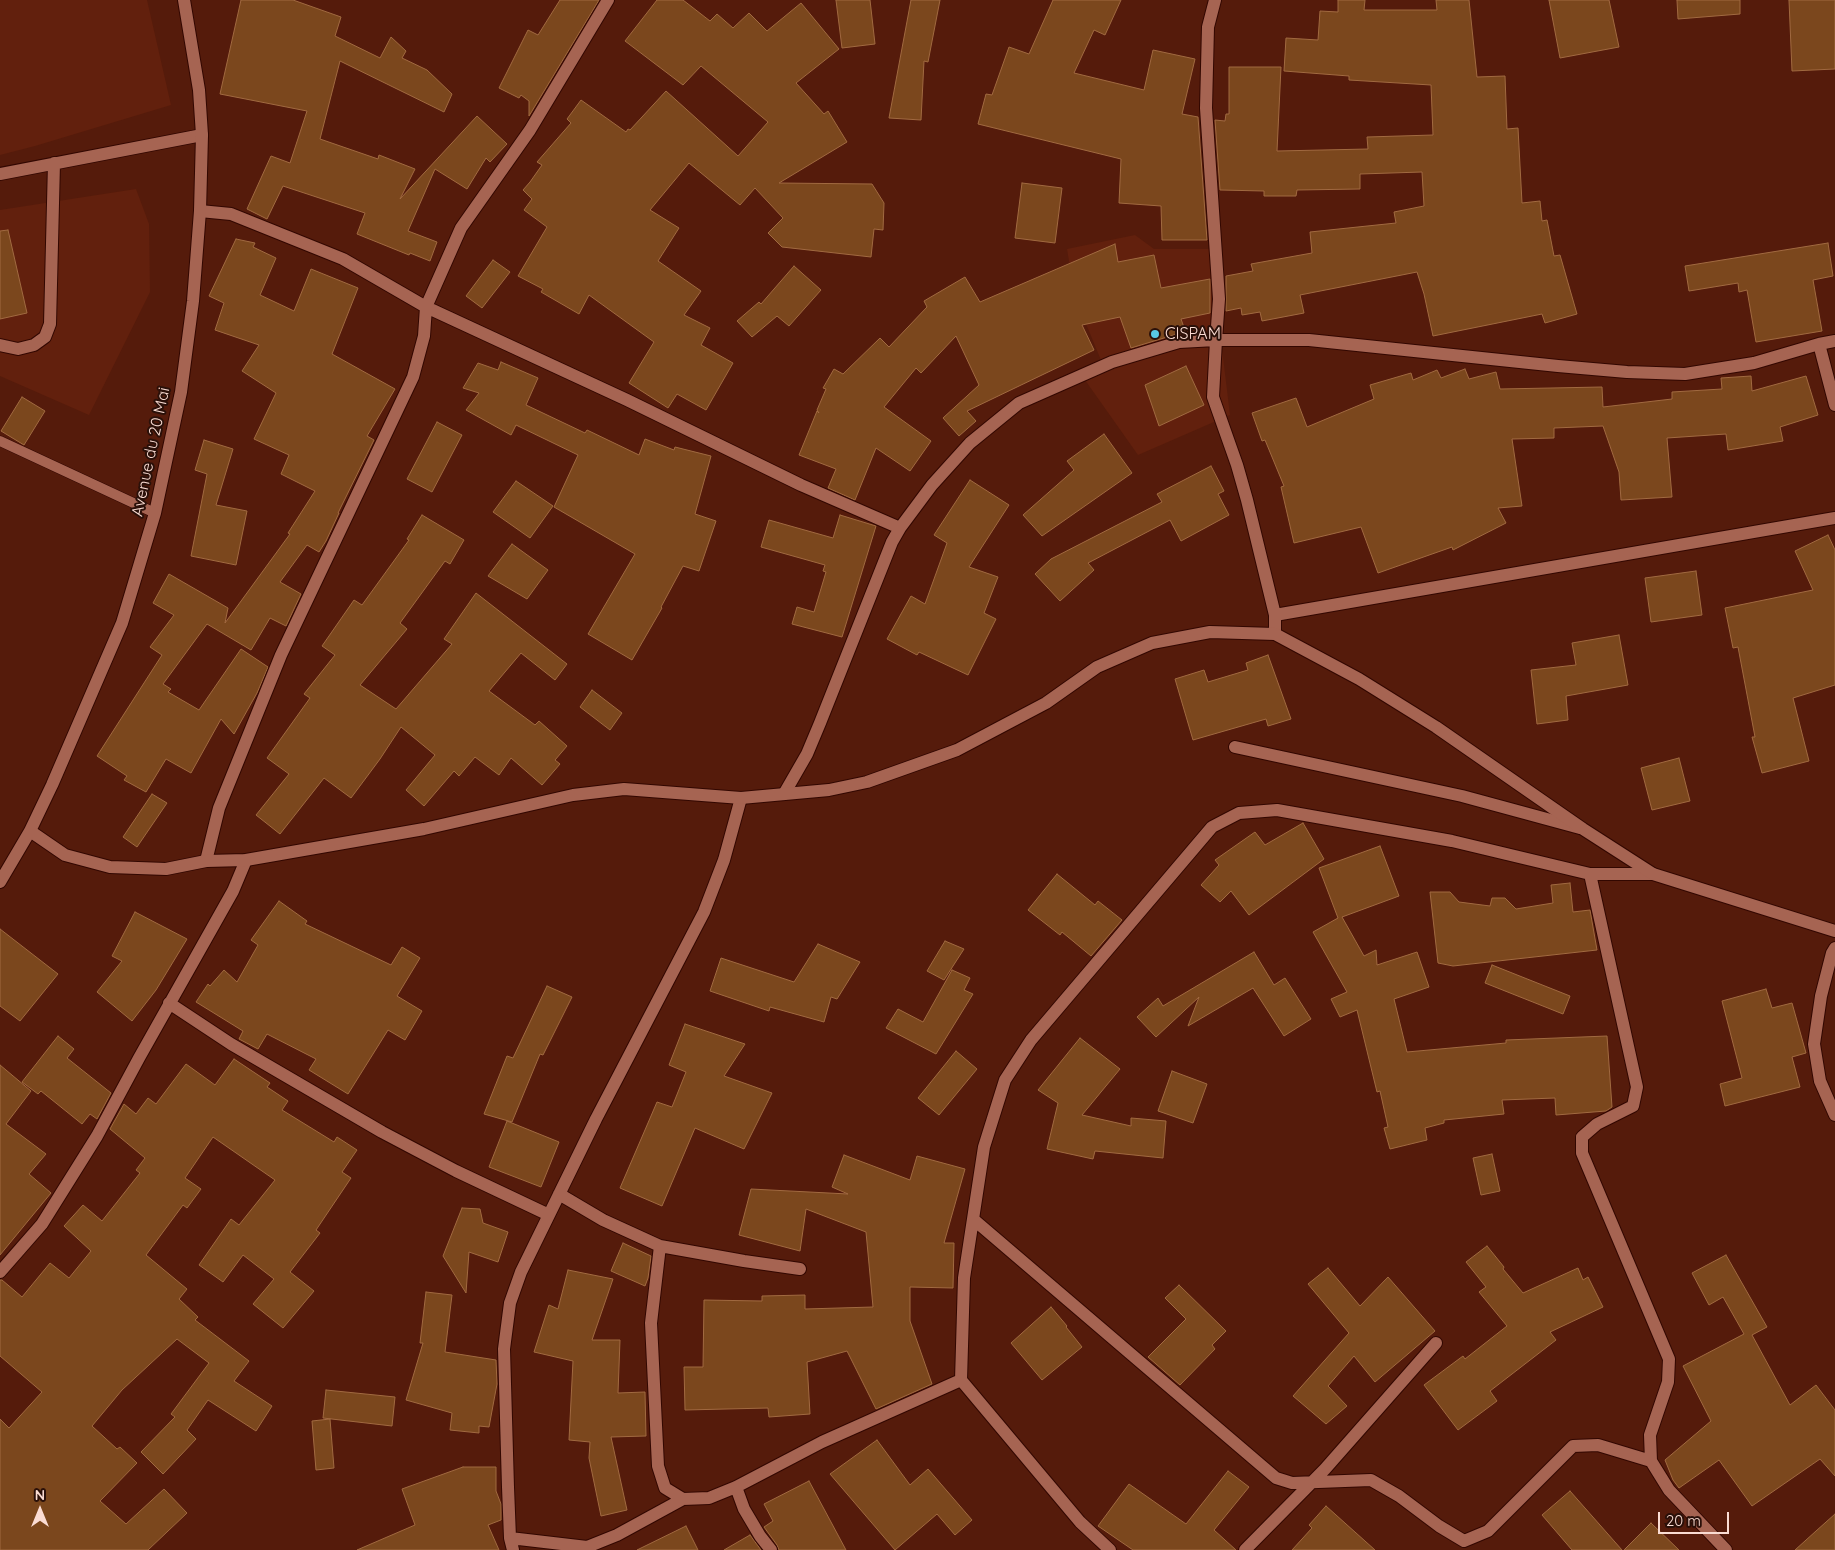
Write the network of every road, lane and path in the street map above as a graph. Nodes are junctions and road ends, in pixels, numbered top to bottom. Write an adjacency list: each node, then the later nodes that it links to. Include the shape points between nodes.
1 (184, 0): 4 (street, Avenue du 20 Mai, via 199,90)
2 (608, 0): 8 (street, via 530,130 461,228)
3 (1215, 0): 9 (street, via 1208,27 1206,108 1219,300)
4 (202, 135): 5 (street); 7 (street, Avenue du 20 Mai)
5 (54, 163): 6 (street); 12 (street, via 50,324 45,337 34,345 18,349)
6 (0, 174)
7 (200, 211): 8 (street, via 231,214 343,259); 15 (street, Avenue du 20 Mai, via 181,392)
8 (426, 307): 17 (street, via 801,485); 26 (street, via 424,336 413,377 278,664 219,808)
9 (1216, 340): 11 (street, via 1309,340 1558,366 1685,374 1754,363); 17 (street, via 1179,342 1112,362 1019,403 970,443 932,485); 18 (street, via 1213,397 1245,491)
10 (1835, 341): 11 (street)
11 (1819, 344): 13 (street)
12 (0, 345)
13 (1835, 405)
14 (0, 441): 15 (lane)
15 (155, 513): 24 (street, Avenue du 20 Mai, via 122,622)
16 (1835, 518): 18 (street)
17 (900, 528): 21 (street, via 810,746)
18 (1275, 616): 19 (street)
19 (1275, 634): 21 (street, via 1210,632 1152,643 1097,667 1046,703 957,750 867,782 830,790); 23 (street, via 1360,679 1436,727)
20 (1235, 747): 23 (street, via 1462,796)
21 (784, 794): 22 (street)
22 (741, 798): 25 (street, via 624,789 573,795 424,829); 34 (street, via 724,860 704,912)
23 (1583, 829): 28 (street)
24 (30, 832): 26 (street, via 65,855 110,867 166,869); 29 (street, Avenue du 20 Mai)
25 (246, 860): 26 (street); 32 (street, via 233,891)
26 (206, 861)
27 (1590, 874): 28 (street); 36 (street, via 1452,841 1277,810 1239,813 1212,827 1032,1040 1005,1080 984,1147); 42 (street, via 1637,1087 1634,1106 1597,1124 1582,1137 1582,1153 1669,1359 1668,1382 1650,1435)
28 (1654, 874): 30 (street)
29 (0, 882)
30 (1833, 929)
31 (1835, 948): 33 (street, via 1821,996 1814,1044 1820,1082)
32 (169, 1003): 35 (street, via 230,1044 382,1132); 39 (street, via 97,1136 42,1224)
33 (1835, 1116)
34 (559, 1194): 35 (street); 37 (street, via 603,1220)
35 (549, 1215): 46 (street, via 521,1272 510,1303 504,1349)
36 (973, 1219): 41 (street, via 964,1278); 43 (street, via 1276,1478 1292,1483)
37 (660, 1246): 38 (street); 45 (street, via 651,1323 658,1466 665,1488)
38 (800, 1269)
39 (0, 1272)
40 (1436, 1343): 43 (street)
41 (961, 1380): 44 (street, via 822,1442); 49 (street, via 1080,1522)
42 (1651, 1461): 47 (street, via 1598,1445 1573,1446 1488,1531); 51 (street, via 1669,1490)
43 (1312, 1482): 47 (street, via 1371,1480); 50 (street)
44 (736, 1486): 45 (street, via 708,1498); 48 (street, via 744,1509)
45 (683, 1500): 46 (street, via 587,1547)
46 (512, 1544)
47 (1468, 1545)
48 (771, 1550)
49 (1110, 1550)
50 (1245, 1550)
51 (1726, 1550)

